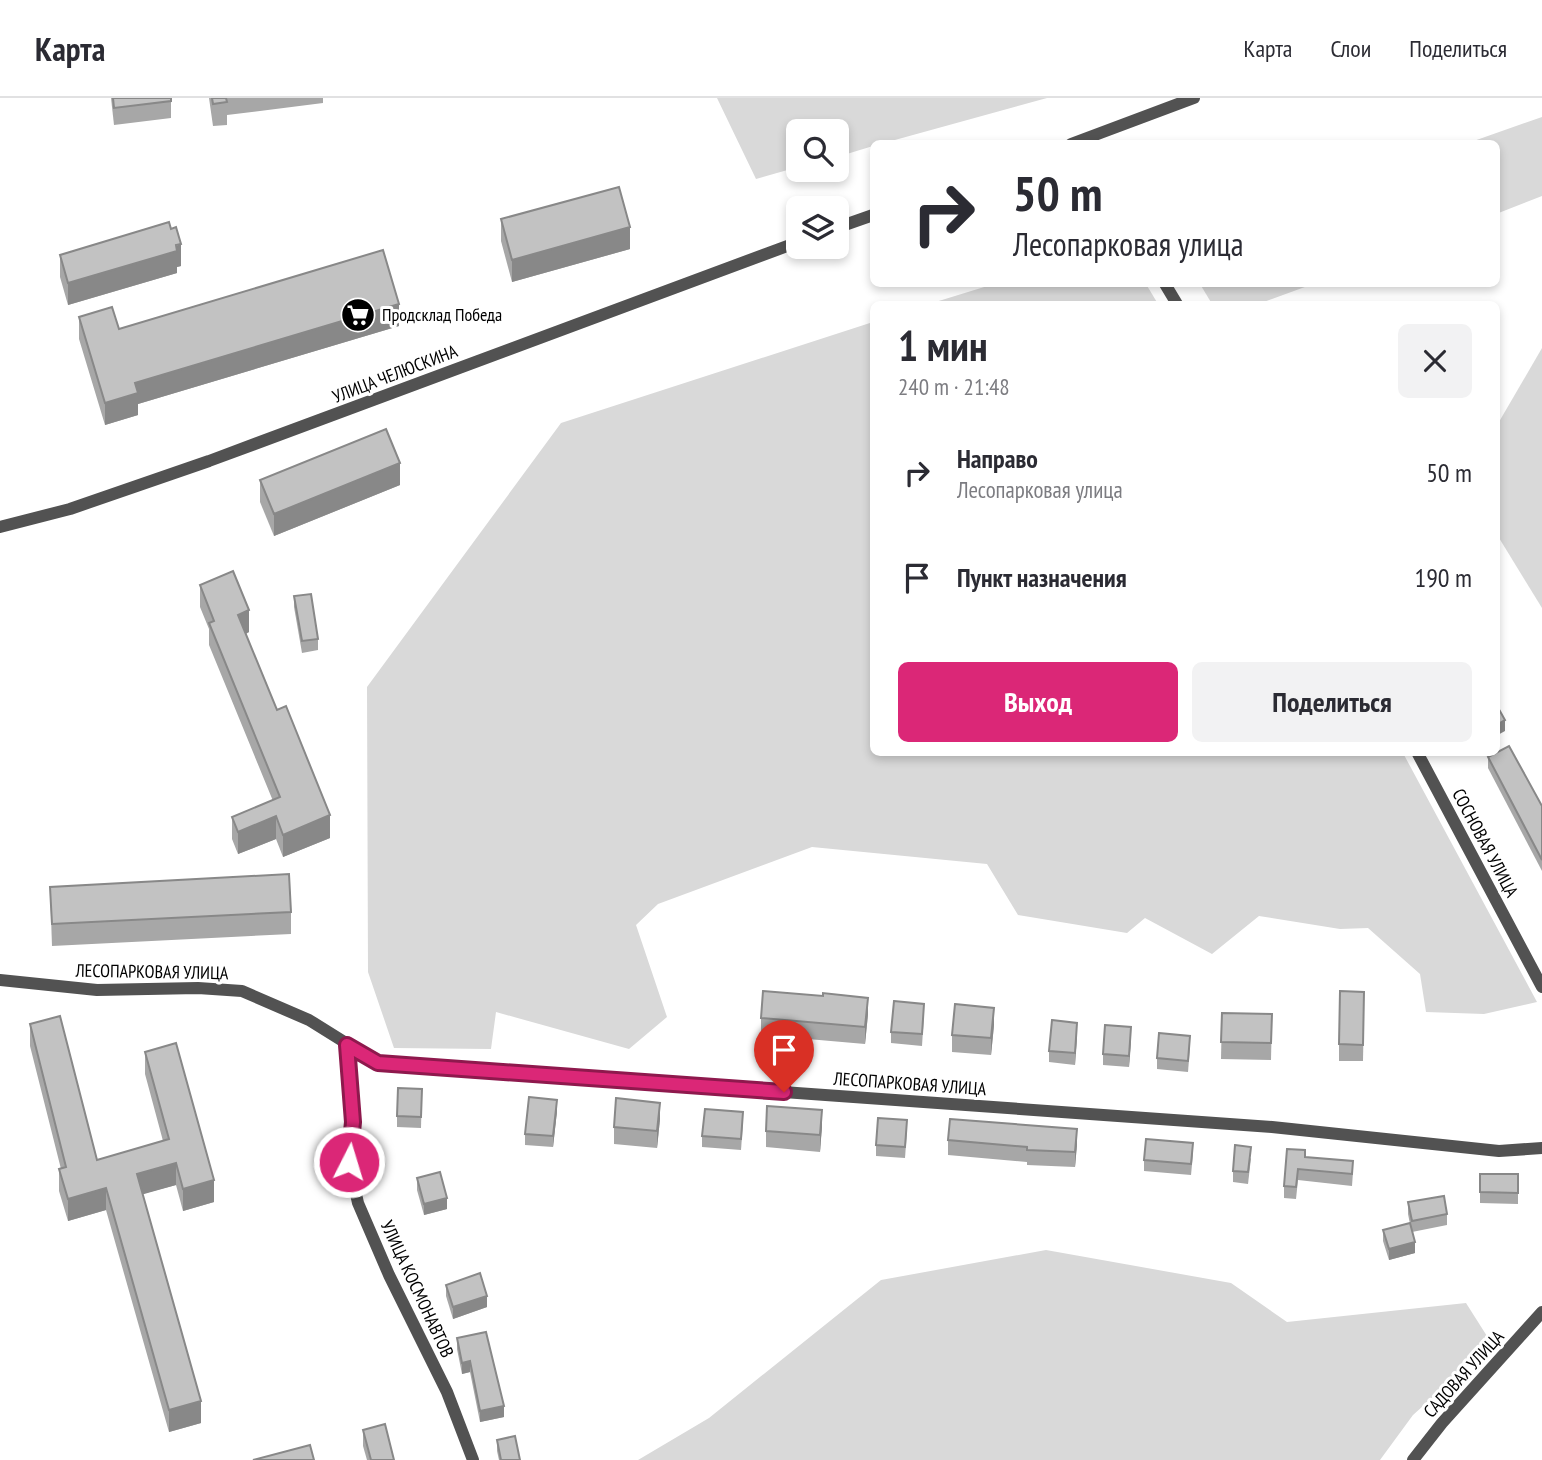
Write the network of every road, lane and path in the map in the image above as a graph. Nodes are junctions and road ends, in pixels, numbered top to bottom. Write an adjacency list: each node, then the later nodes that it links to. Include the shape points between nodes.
1 (1194, 98): 2 (street)
2 (1089, 140)
3 (870, 216): 4 (street)
4 (849, 223)
5 (786, 246): 6 (street, УЛИЦА ЧЕЛЮСКИНА, via 209,461 70,509)
6 (0, 527)
7 (1419, 756): 9 (street, СОСНОВАЯ УЛИЦА)
8 (0, 980): 10 (street, ЛЕСОПАРКОВАЯ УЛИЦА, via 97,990 242,991 309,1020)
9 (1542, 987)
10 (347, 1045): 11 (street, ЛЕСОПАРКОВАЯ УЛИЦА, via 378,1063 1272,1127 1499,1151); 13 (street, УЛИЦА КОСМОНАВТОВ, via 353,1122 349,1162 358,1203 447,1392)
11 (1542, 1148)
12 (1542, 1312): 14 (street, САДОВАЯ УЛИЦА)
13 (473, 1460)
14 (1413, 1460)

